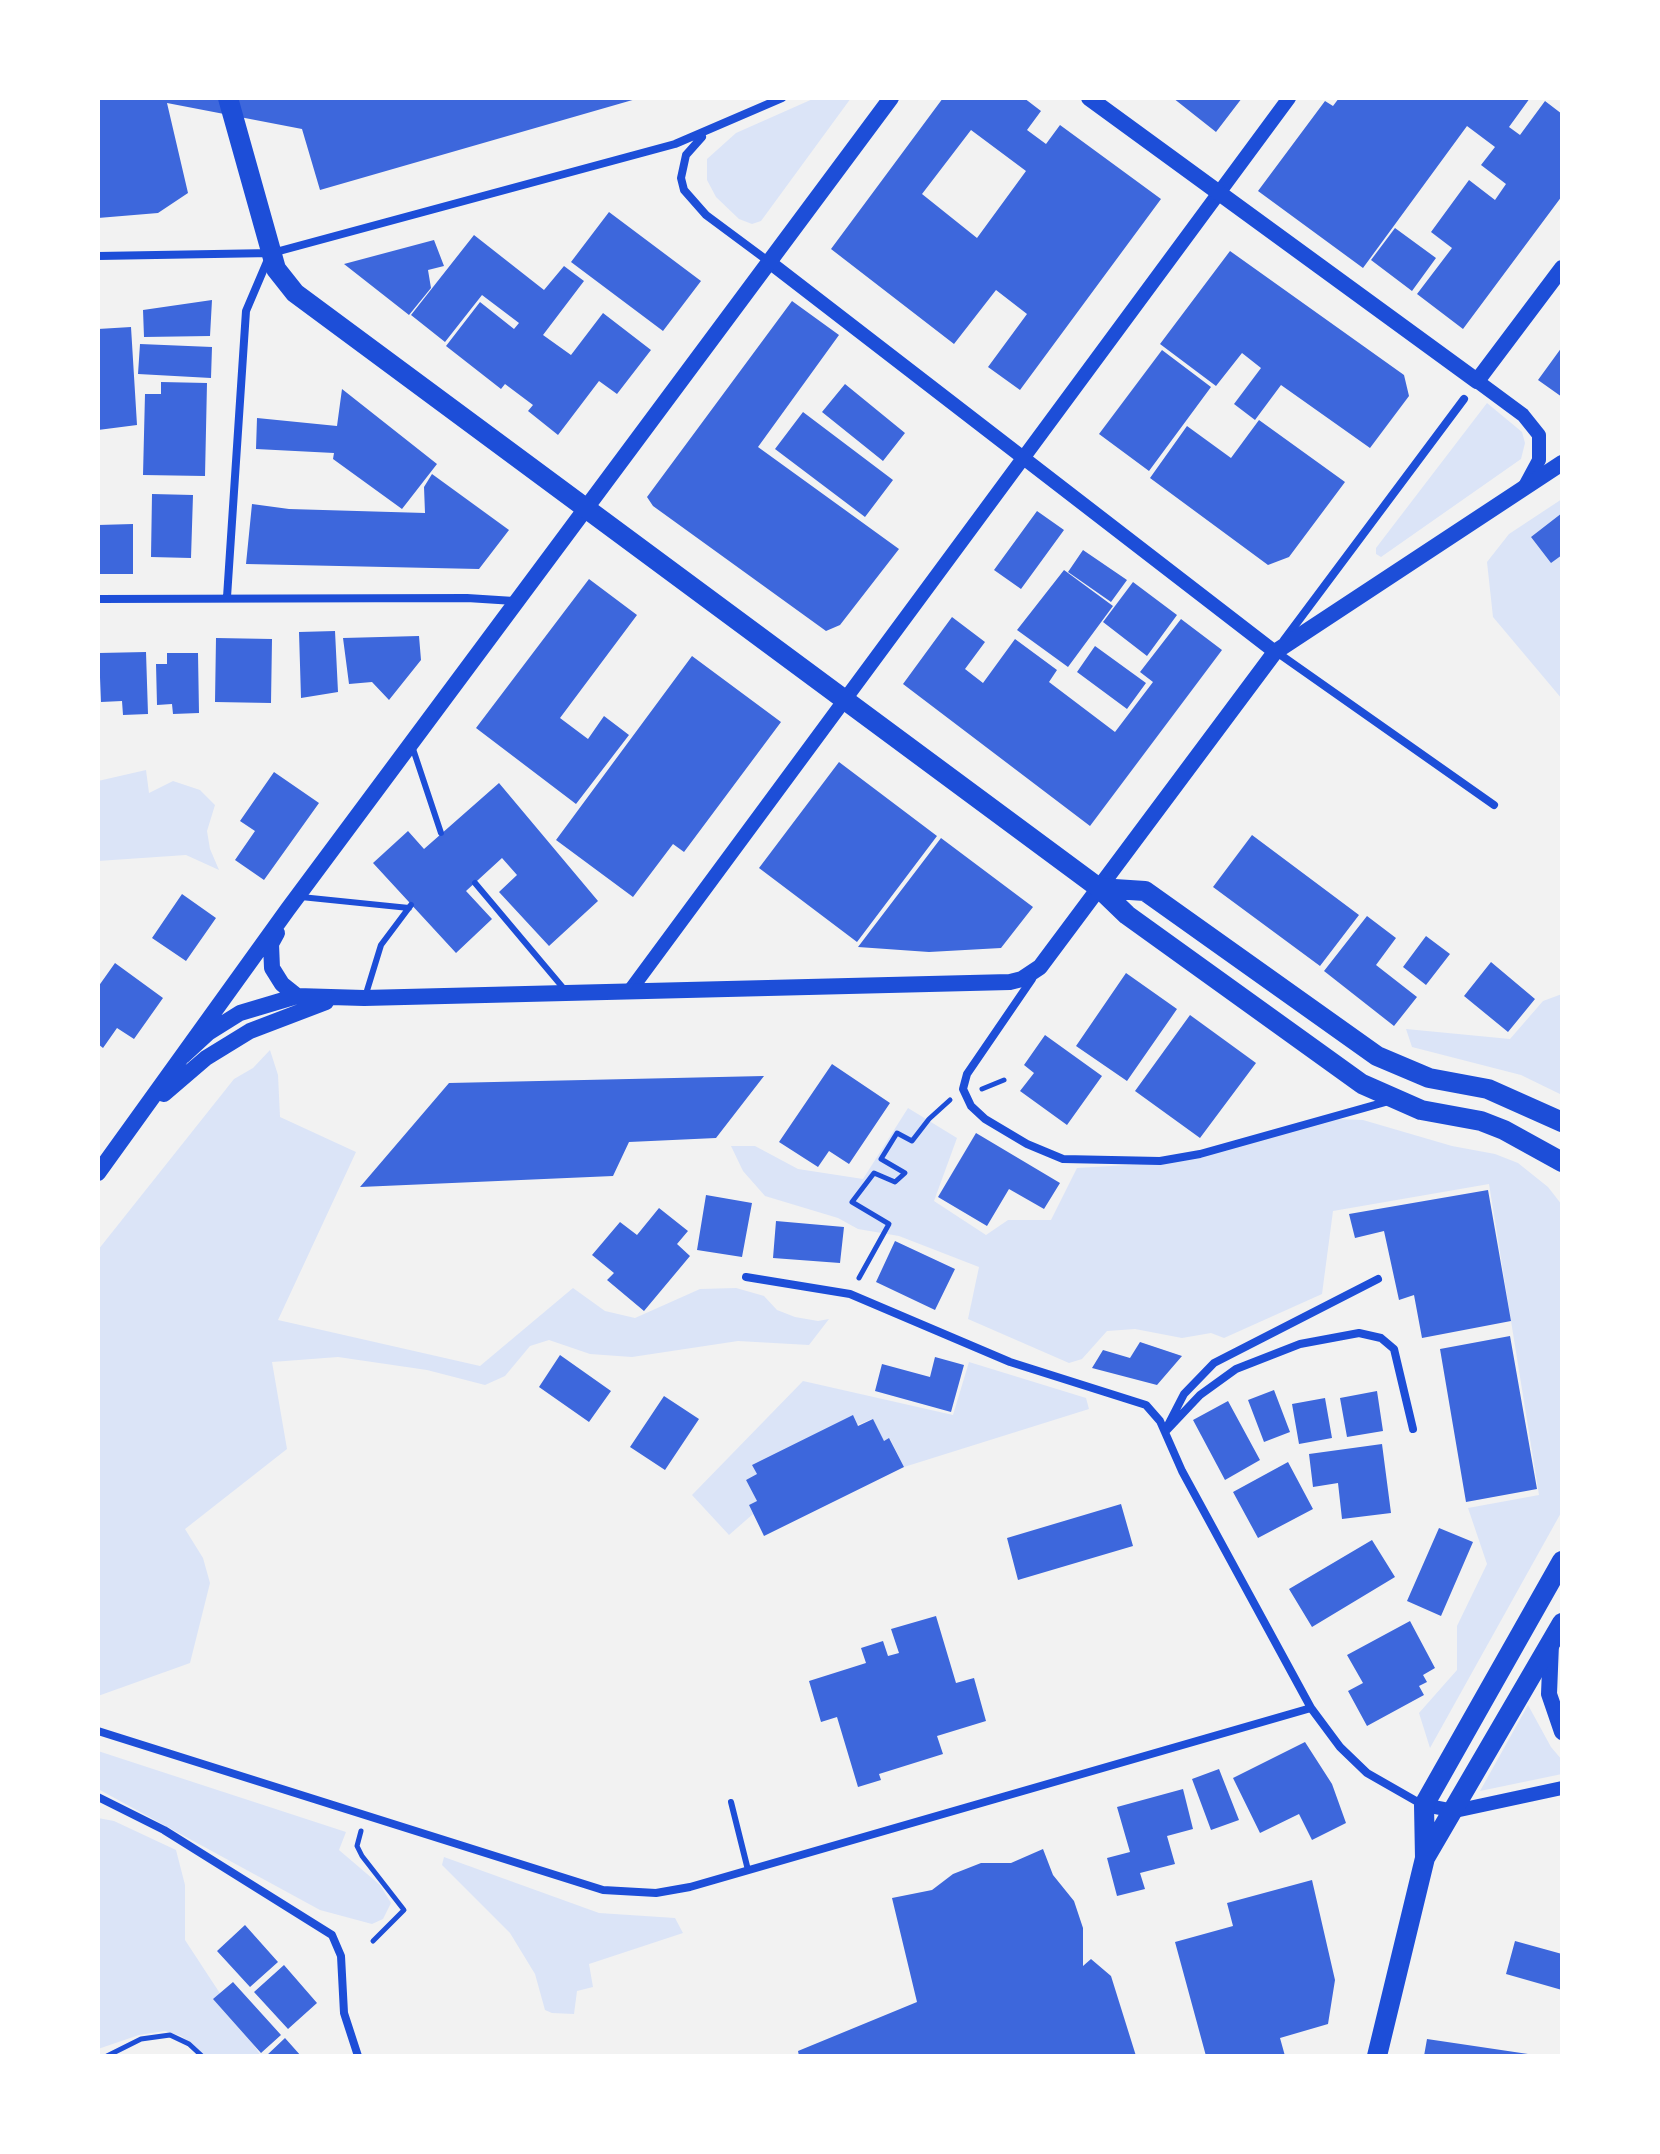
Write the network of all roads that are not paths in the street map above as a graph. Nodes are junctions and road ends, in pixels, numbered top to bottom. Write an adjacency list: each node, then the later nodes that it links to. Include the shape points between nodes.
1 (228, 98): 8 (main road)
2 (781, 98): 6 (street)
3 (891, 98): 10 (main road)
4 (1089, 98): 7 (main road)
5 (1289, 98): 7 (street)
6 (709, 131): 8 (street, via 638,155); 10 (street, via 686,155 684,190 706,215)
7 (1218, 192): 12 (main road); 14 (street)
8 (272, 253): 9 (street); 17 (main road, via 282,280 295,293); 18 (street, via 246,311)
9 (98, 256)
10 (768, 261): 14 (street); 17 (main road)
11 (1562, 268): 12 (main road)
12 (1477, 381): 16 (street, via 1523,415 1539,435 1539,460)
13 (1464, 399): 21 (street)
14 (1023, 457): 21 (street); 22 (street)
15 (1562, 463): 16 (main road)
16 (1522, 490): 21 (main road)
17 (585, 508): 20 (main road); 22 (main road)
18 (227, 597): 19 (street); 20 (street)
19 (98, 599)
20 (515, 602): 23 (main road)
21 (1275, 652): 24 (street); 27 (main road)
22 (844, 700): 27 (main road); 30 (street)
23 (411, 743): 25 (lane); 28 (main road)
24 (1494, 805)
25 (441, 833)
26 (475, 883): 31 (lane)
27 (1099, 888): 29 (main road); 36 (main road, via 1127,915 1362,1084); 38 (main road, via 1145,891 1377,1056 1429,1078 1488,1089)
28 (293, 903): 32 (main road, via 271,944 270,960 282,984); 33 (lane, via 410,907 381,945); 35 (main road)
29 (1040, 967): 30 (main road, via 1010,982); 36 (street, via 967,1074 963,1089 985,1119 1063,1159 1160,1161 1200,1154)
30 (629, 992): 31 (main road)
31 (568, 993): 33 (main road)
32 (297, 996): 34 (main road); 35 (main road, via 240,1013)
33 (364, 998): 34 (main road)
34 (338, 999): 37 (main road, via 250,1031 206,1058)
35 (183, 1056): 37 (main road)
36 (1393, 1100): 39 (main road, via 1481,1121)
37 (144, 1111): 40 (main road)
38 (1562, 1122)
39 (1562, 1162)
40 (98, 1173)
41 (746, 1277): 44 (street, via 850,1294 1010,1362 1146,1405)
42 (1378, 1279): 44 (street, via 1214,1363 1184,1394)
43 (1413, 1429): 44 (street, via 1394,1349 1381,1338 1359,1333 1300,1344 1236,1369 1200,1395)
44 (1165, 1432): 47 (street)
45 (1562, 1561): 53 (main road)
46 (1557, 1632): 49 (main road, via 1549,1694); 54 (main road)
47 (1311, 1708): 53 (street, via 1367,1773); 56 (street)
48 (98, 1731): 56 (street, via 592,1887 625,1894 672,1891)
49 (1562, 1732)
50 (1562, 1788): 54 (street)
51 (98, 1797): 57 (street, via 164,1830 332,1935 341,1956 344,2013)
52 (731, 1802): 56 (lane)
53 (1424, 1805): 54 (street); 55 (main road)
54 (1455, 1811): 55 (main road)
55 (1425, 1858): 58 (main road)
56 (748, 1870)
57 (358, 2056)
58 (1377, 2056)

